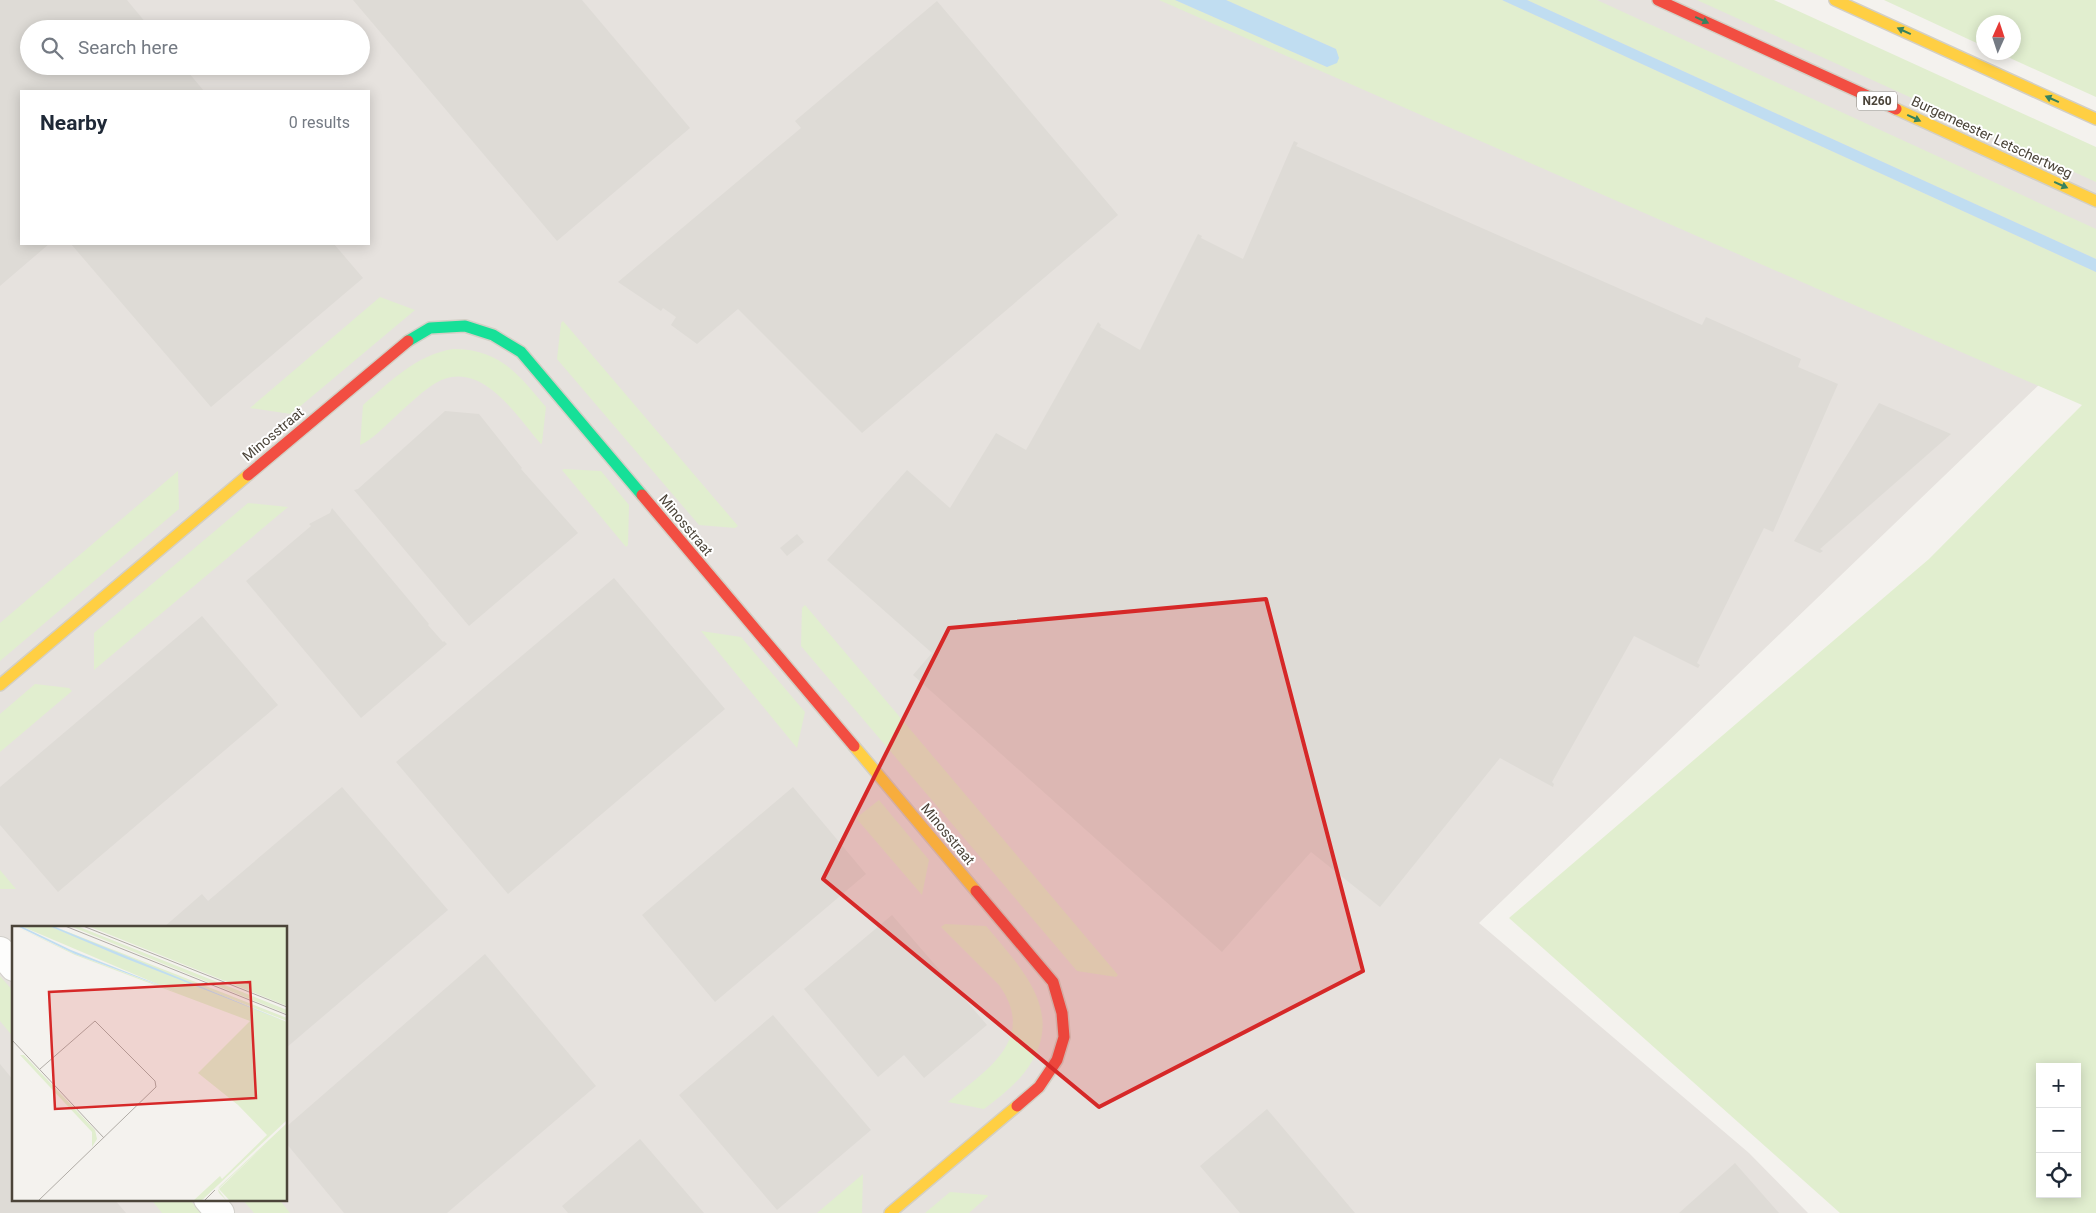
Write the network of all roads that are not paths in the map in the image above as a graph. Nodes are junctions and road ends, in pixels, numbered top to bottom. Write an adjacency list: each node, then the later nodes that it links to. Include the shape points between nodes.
1 (1658, 0): 4 (street, Burgemeester Letschertweg / N260, one-way to 4)
2 (1835, 0): 3 (street, one-way to 2)
3 (2096, 119)
4 (2096, 201)
5 (0, 685): 10 (street, Minosstraat, via 399,346 430,328 465,326 493,335 521,352 1053,982 1063,1010 1065,1041 1054,1068 1039,1087)
6 (0, 950): 7 (street)
7 (12, 965)
8 (209, 1200): 9 (street)
9 (220, 1213)
10 (890, 1213)

